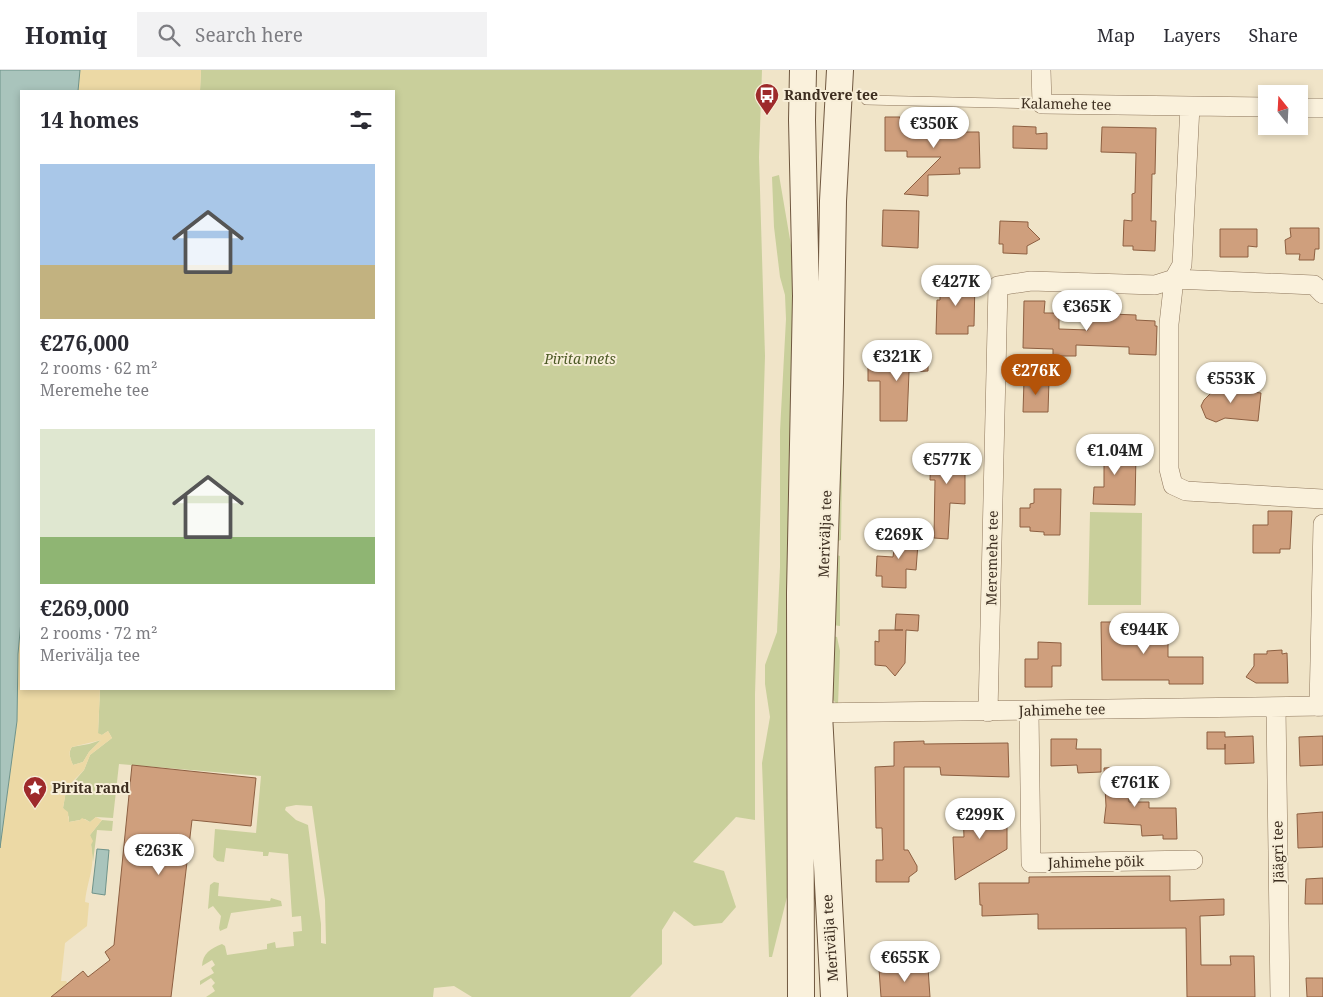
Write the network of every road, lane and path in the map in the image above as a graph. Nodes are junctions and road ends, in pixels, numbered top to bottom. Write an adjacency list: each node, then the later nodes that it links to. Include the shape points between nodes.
1 (803, 70): 18 (main road, Merivälja tee, via 806,296 800,593)
2 (840, 70): 18 (main road, Merivälja tee, via 833,201 830,383)
3 (1041, 70): 5 (street)
4 (866, 100): 5 (lane, Kalamehe tee)
5 (1042, 104): 6 (street, Kalamehe tee)
6 (1190, 106): 7 (street, Kalamehe tee); 10 (street, via 1182,265)
7 (1258, 107)
8 (1308, 108): 9 (street)
9 (1323, 108)
10 (1174, 279): 11 (street, Meremehe tee, via 1314,285); 12 (street, via 1169,324 1169,469 1173,484 1186,491); 17 (street, Meremehe tee, via 1155,285 1030,281 998,286)
11 (1323, 294)
12 (1323, 500)
13 (1323, 524): 14 (street)
14 (1321, 706): 15 (street, Jahimehe tee)
15 (1276, 707): 16 (street, Jahimehe tee); 22 (street, Jäägri tee)
16 (1028, 711): 17 (street, Jahimehe tee); 19 (street, Jahimehe põik, via 1031,864)
17 (988, 712): 18 (street, Jahimehe tee)
18 (809, 713): 20 (main road, Merivälja tee); 21 (main road, Merivälja tee, via 825,858)
19 (1193, 860)
20 (801, 997)
21 (834, 997)
22 (1280, 997)

